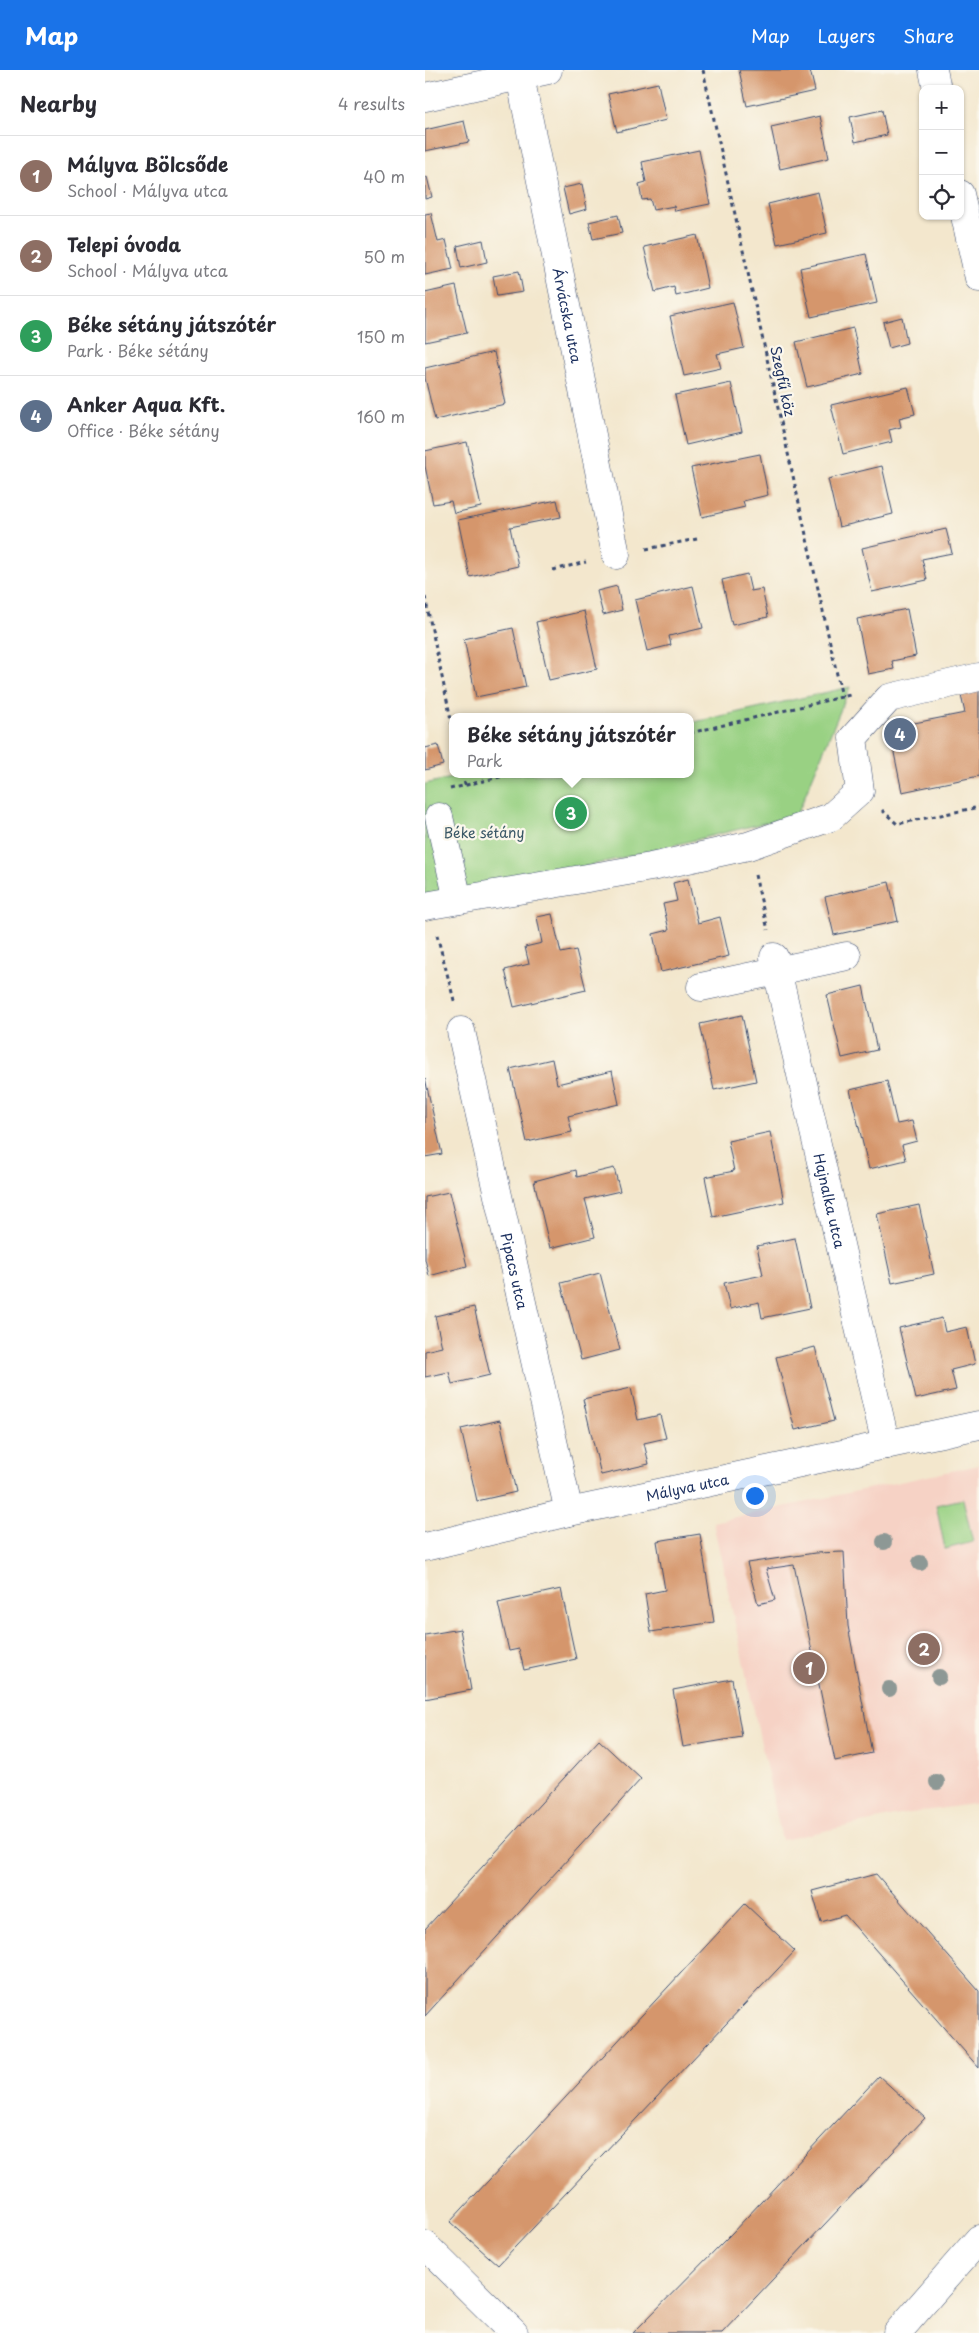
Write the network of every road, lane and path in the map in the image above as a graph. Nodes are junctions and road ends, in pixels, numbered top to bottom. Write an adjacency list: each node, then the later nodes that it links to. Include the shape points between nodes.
1 (548, 70): 4 (street)
2 (703, 70): 12 (path, Szegfű köz)
3 (933, 70): 5 (street)
4 (520, 76): 6 (street); 9 (street, Árvácska utca)
5 (936, 85)
6 (425, 97)
7 (964, 212): 8 (street)
8 (979, 278)
9 (616, 555)
10 (425, 597): 14 (path)
11 (979, 677): 13 (street)
12 (841, 697): 13 (path, via 879,689); 15 (path)
13 (889, 698): 20 (street, via 853,738)
14 (450, 713)
15 (694, 732)
16 (464, 778): 18 (path)
17 (495, 778): 18 (path)
18 (465, 785): 19 (path)
19 (448, 789)
20 (861, 791): 21 (path, via 897,824); 23 (street, via 831,817)
21 (979, 807)
22 (439, 817): 24 (street)
23 (748, 846): 24 (street); 27 (path)
24 (458, 900): 25 (street)
25 (427, 905): 29 (path)
26 (847, 956): 27 (street)
27 (776, 964): 28 (street); 31 (street, Hajnalka utca)
28 (701, 987)
29 (461, 1031): 32 (street, Pipacs utca)
30 (979, 1425): 31 (street, Mályva utca)
31 (886, 1445): 32 (street, Mályva utca)
32 (569, 1512): 33 (street, Mályva utca)
33 (425, 1547)
34 (979, 2239): 37 (street)
35 (425, 2245): 36 (street)
36 (514, 2333)
37 (897, 2333)

